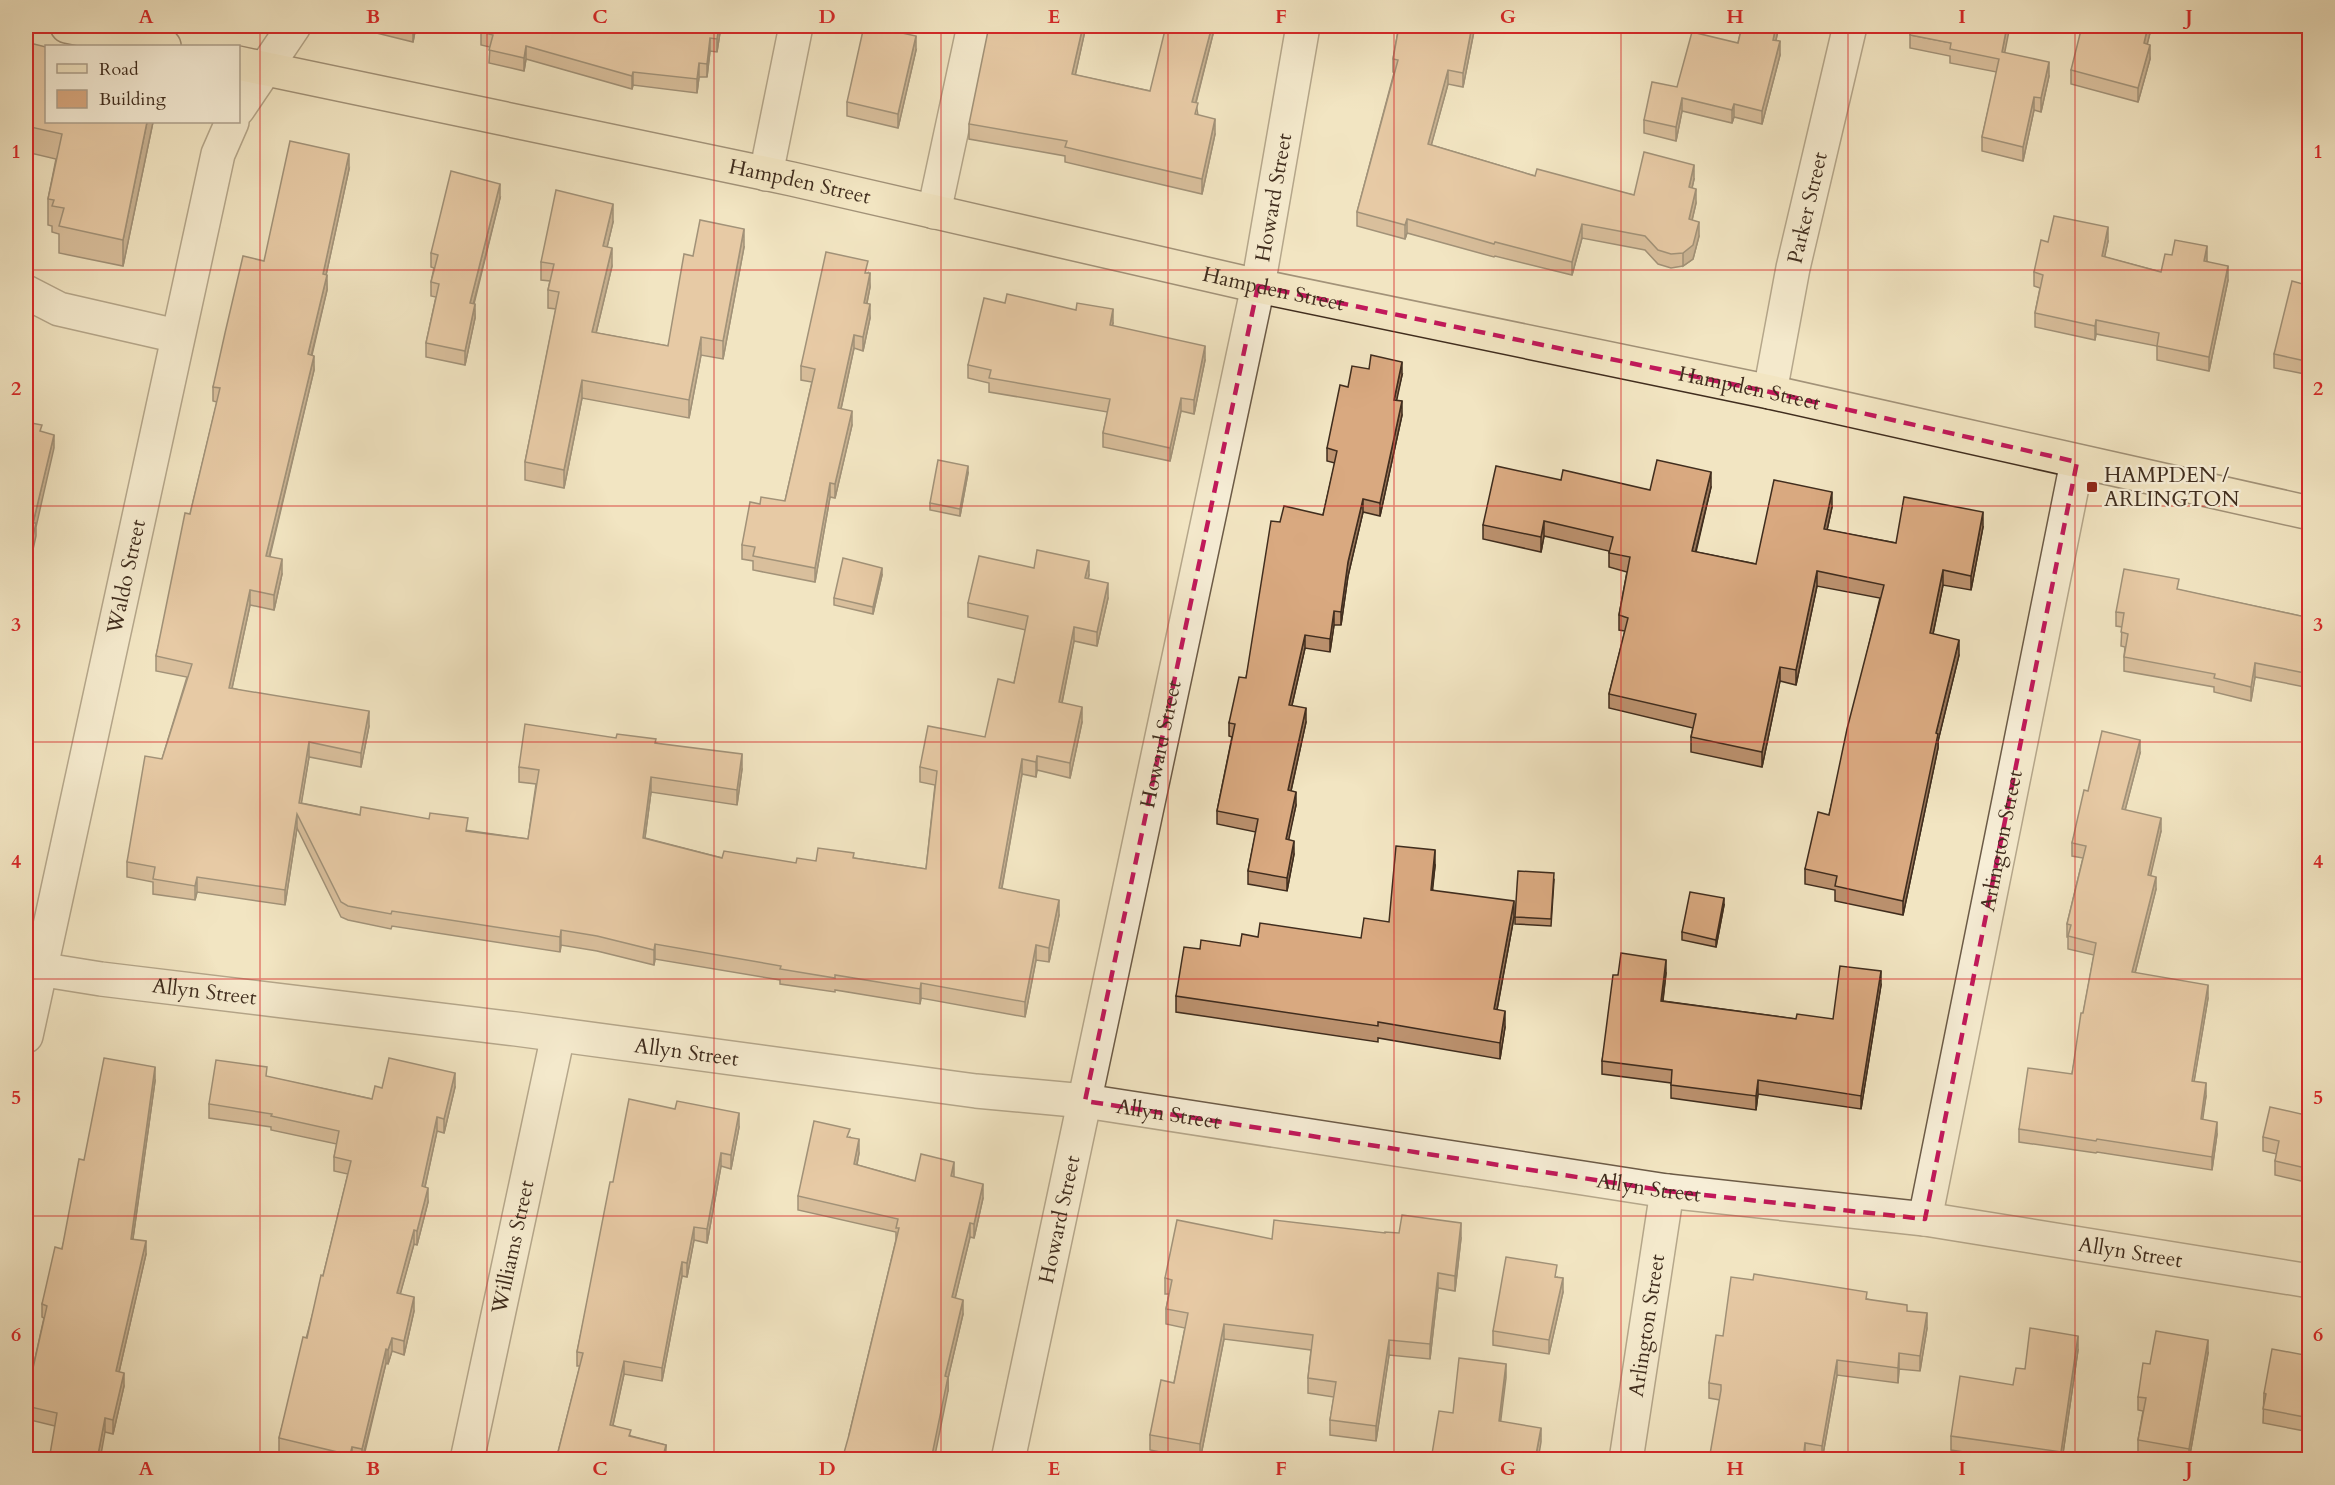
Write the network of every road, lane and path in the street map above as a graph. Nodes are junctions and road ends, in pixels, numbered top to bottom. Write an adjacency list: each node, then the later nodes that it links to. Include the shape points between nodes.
1 (67, 26): 7 (main road)
2 (294, 26): 8 (street)
3 (796, 26): 11 (street)
4 (974, 26): 12 (street)
5 (1303, 26): 13 (street, Howard Street)
6 (1850, 26): 16 (street, Parker Street, via 1792,268)
7 (159, 45)
8 (252, 66): 9 (street); 11 (main road, Hampden Street)
9 (240, 103)
10 (232, 123): 15 (street, Waldo Street, via 218,154)
11 (766, 174): 12 (main road, Hampden Street)
12 (934, 212): 13 (main road, Hampden Street)
13 (1258, 286): 16 (main road, Hampden Street); 22 (street, Howard Street)
14 (26, 292): 15 (street, via 59,309)
15 (177, 336): 19 (street, Waldo Street)
16 (1770, 392): 17 (main road, Hampden Street)
17 (2077, 462): 18 (main road, Hampden Street); 24 (street, Arlington Street)
18 (2310, 513)
19 (33, 968): 20 (street, Allyn Street); 21 (street, Waldo Street)
20 (558, 1035): 22 (street, Allyn Street, via 976,1091); 26 (street, Williams Street)
21 (26, 1036)
22 (1085, 1101): 23 (street, Allyn Street); 27 (street, Howard Street)
23 (1667, 1191): 24 (street, Allyn Street); 28 (street, Arlington Street)
24 (1925, 1219): 25 (street, Allyn Street)
25 (2310, 1281)
26 (467, 1460)
27 (1008, 1460)
28 (1626, 1460)

